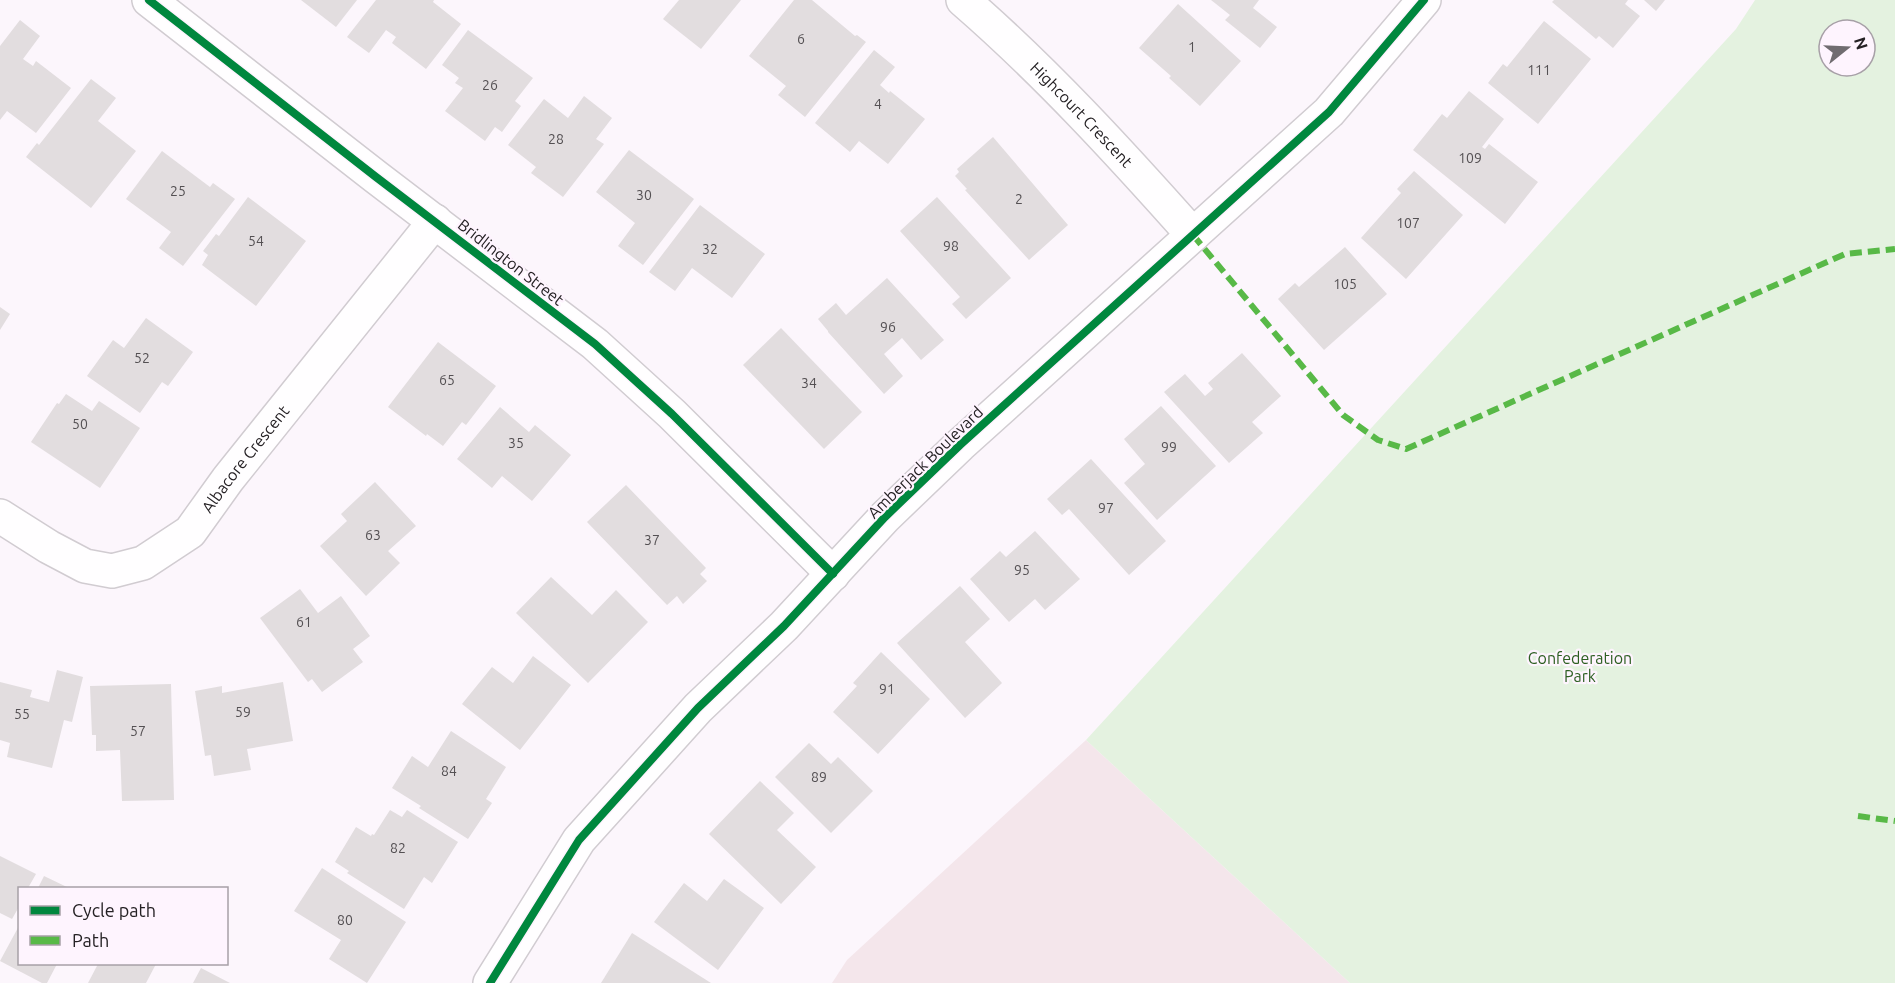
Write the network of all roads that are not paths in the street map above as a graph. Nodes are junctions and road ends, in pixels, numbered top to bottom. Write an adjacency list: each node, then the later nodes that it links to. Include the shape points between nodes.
1 (149, 0): 4 (street, Bridlington Street)
2 (963, 0): 5 (street, Highcourt Crescent, via 1022,54)
3 (1424, 0): 5 (street, Amberjack Boulevard, via 1329,112)
4 (435, 221): 6 (street, Albacore Crescent, via 190,532 143,562 112,571 85,566); 7 (street, Bridlington Street, via 620,366)
5 (1193, 235): 7 (street, Amberjack Boulevard, via 960,445)
6 (0, 516)
7 (833, 574): 8 (street, Amberjack Boulevard, via 698,708 579,840)
8 (490, 983)

